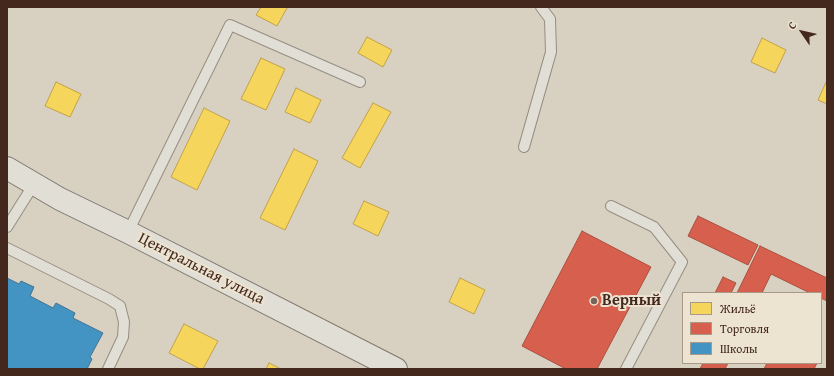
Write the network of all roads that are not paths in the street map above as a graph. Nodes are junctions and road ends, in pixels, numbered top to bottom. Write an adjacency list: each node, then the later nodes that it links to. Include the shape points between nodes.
1 (541, 7): 3 (lane, via 550,19 550,52)
2 (360, 82): 8 (lane, via 230,25)
3 (524, 147)
4 (7, 168): 5 (main road, Центральная улица)
5 (34, 184): 7 (lane); 8 (main road, Центральная улица)
6 (611, 206): 12 (lane, via 654,227 682,262)
7 (7, 226)
8 (128, 232): 11 (main road, Центральная улица, via 370,359)
9 (7, 248): 10 (lane, via 120,306 124,322 123,337)
10 (108, 369)
11 (396, 369)
12 (626, 369)

